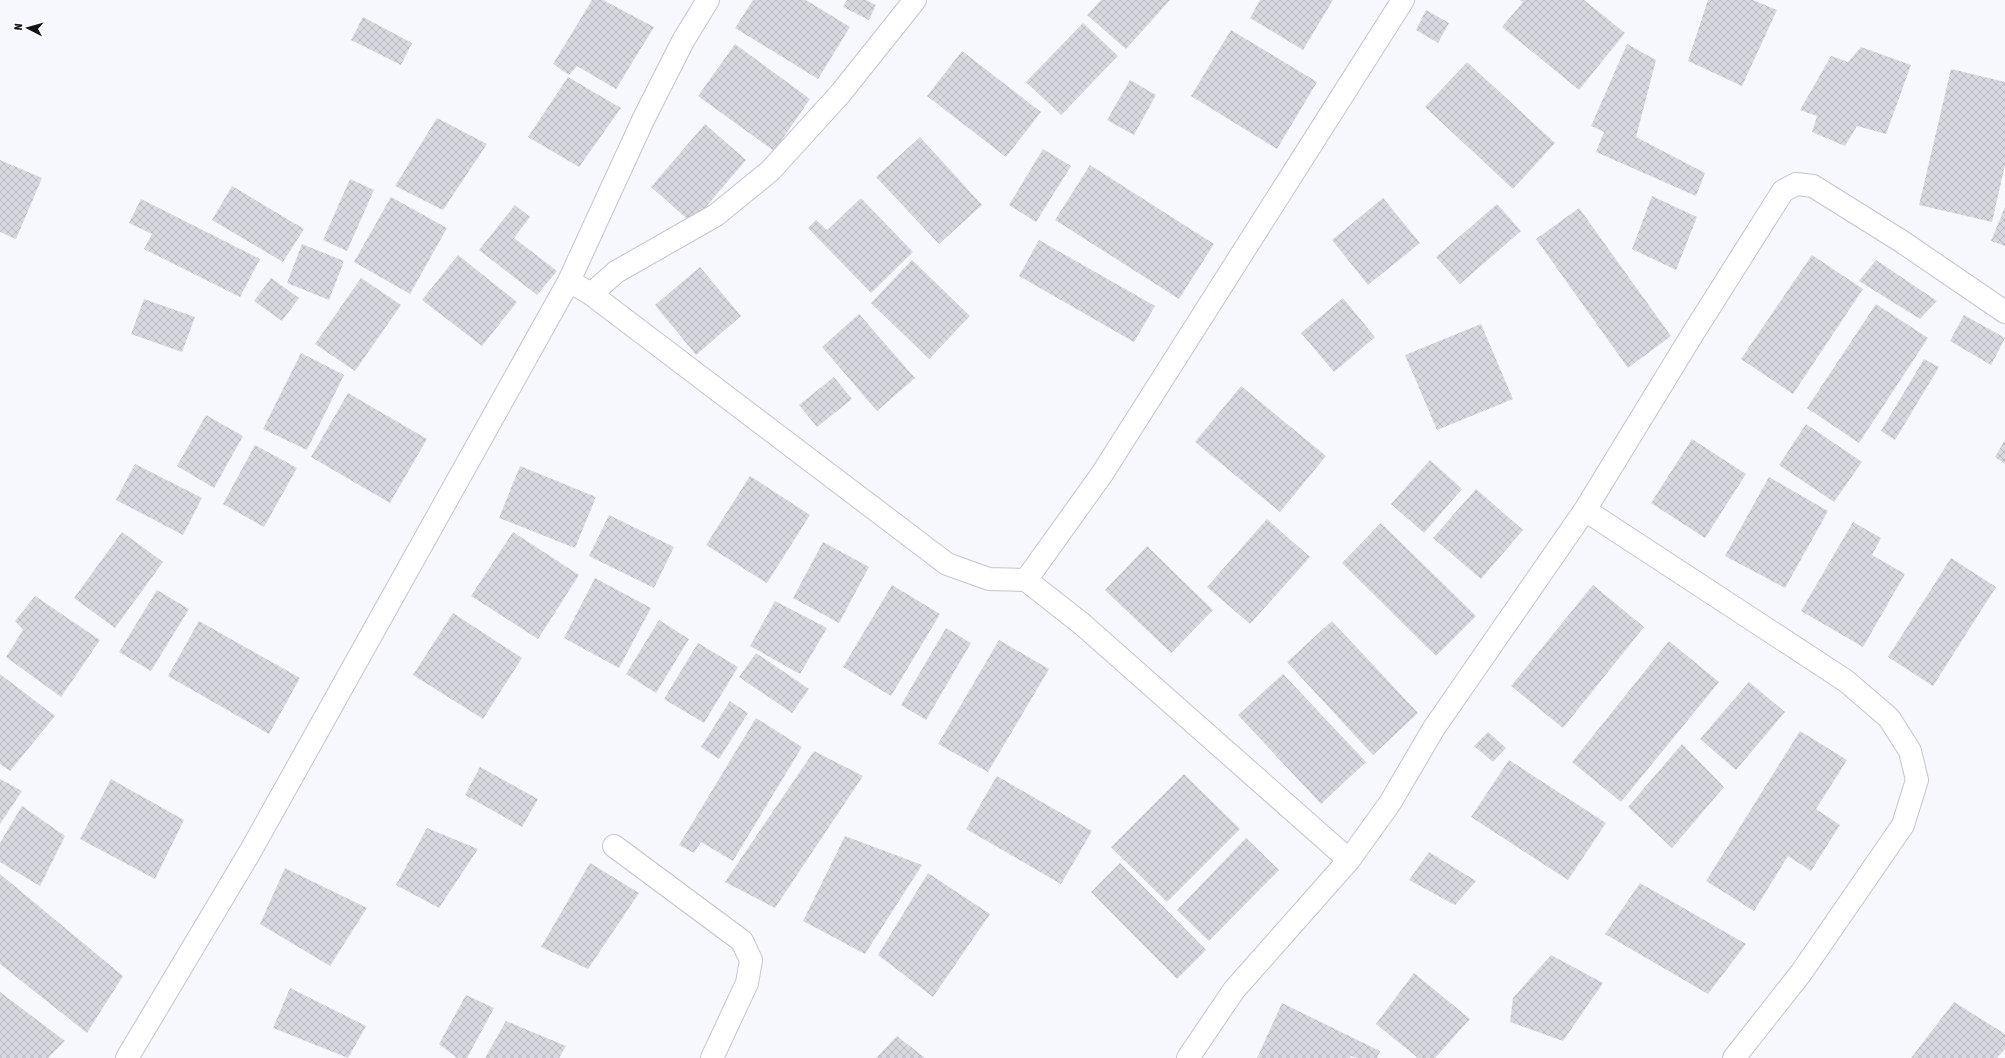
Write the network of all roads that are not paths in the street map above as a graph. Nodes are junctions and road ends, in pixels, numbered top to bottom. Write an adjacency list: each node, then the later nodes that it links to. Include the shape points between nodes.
1 (708, 0): 4 (street, via 682,40)
2 (915, 0): 5 (street, via 840,94 770,171 716,215 616,272)
3 (1403, 0): 8 (street, via 1102,474)
4 (569, 281): 5 (street); 11 (street, via 250,852)
5 (591, 294): 8 (street, via 947,564 989,579)
6 (2005, 312): 7 (street, via 1813,186 1796,184 1783,191)
7 (1585, 510): 10 (street, via 1443,716 1390,803); 14 (street, via 1846,681 1889,718 1910,751 1917,780 1903,825 1801,973)
8 (1026, 580): 10 (street, via 1082,624)
9 (614, 846): 12 (street, via 742,941 751,960 748,983)
10 (1349, 860): 13 (street, via 1234,990)
11 (127, 1058)
12 (712, 1058)
13 (1188, 1058)
14 (1734, 1058)

